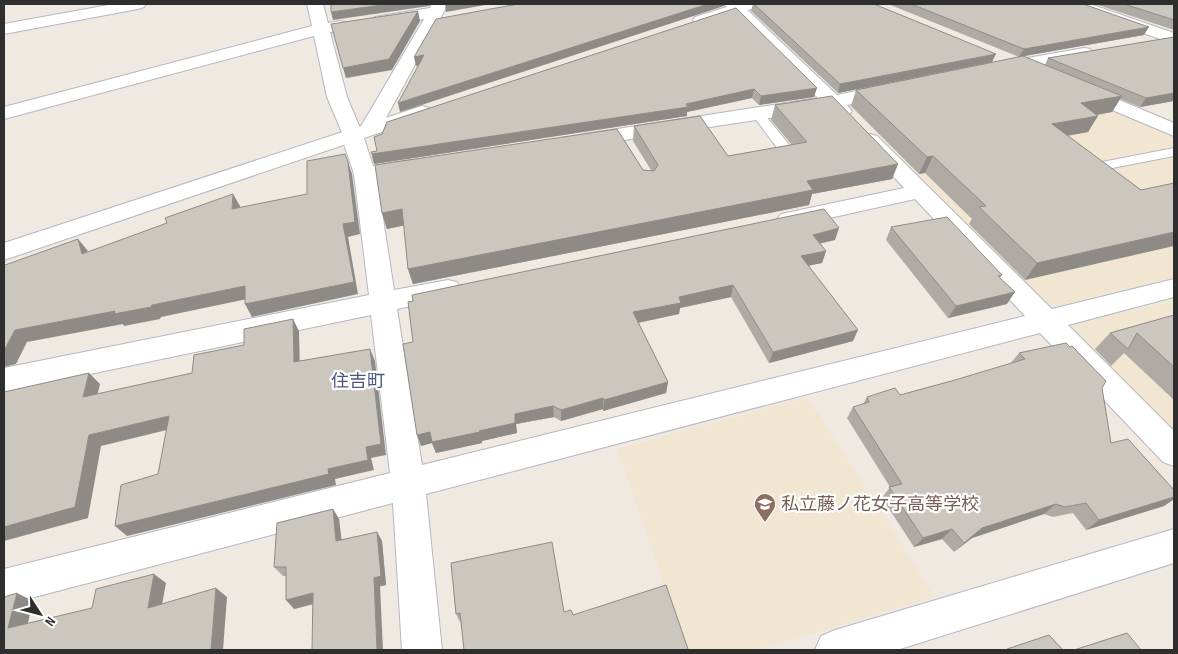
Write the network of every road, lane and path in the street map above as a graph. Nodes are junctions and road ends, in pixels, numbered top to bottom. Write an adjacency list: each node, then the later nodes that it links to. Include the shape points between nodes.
1 (138, 4): 7 (street)
2 (1076, 4): 8 (street)
3 (740, 5): 6 (street); 17 (street)
4 (440, 14): 5 (street); 22 (street)
5 (318, 16): 19 (street); 22 (street, via 337,97)
6 (680, 27)
7 (4, 29)
8 (1173, 38): 9 (street)
9 (1137, 44)
10 (1098, 50): 12 (street)
11 (994, 54): 12 (street)
12 (1020, 64): 13 (street); 14 (street)
13 (982, 72)
14 (1047, 76)
15 (1065, 84): 21 (street)
16 (908, 87): 17 (street)
17 (833, 102): 20 (street); 29 (street)
18 (436, 107): 22 (street)
19 (4, 113)
20 (757, 113): 23 (street, via 624,142); 25 (lane)
21 (1174, 130)
22 (361, 132): 28 (street, via 354,144); 31 (street)
23 (571, 142)
24 (1174, 152): 27 (lane)
25 (789, 154)
26 (434, 163): 28 (street)
27 (1097, 166)
28 (365, 174): 34 (street)
29 (921, 191): 30 (street); 35 (street)
30 (767, 223)
31 (4, 252)
32 (468, 285): 34 (street)
33 (1174, 288): 35 (street)
34 (382, 303): 36 (street); 38 (street)
35 (1047, 321): 37 (street); 38 (street)
36 (4, 380)
37 (1174, 452)
38 (408, 484): 40 (street); 41 (street)
39 (1174, 546): 42 (street)
40 (4, 587)
41 (422, 650)
42 (836, 650)

